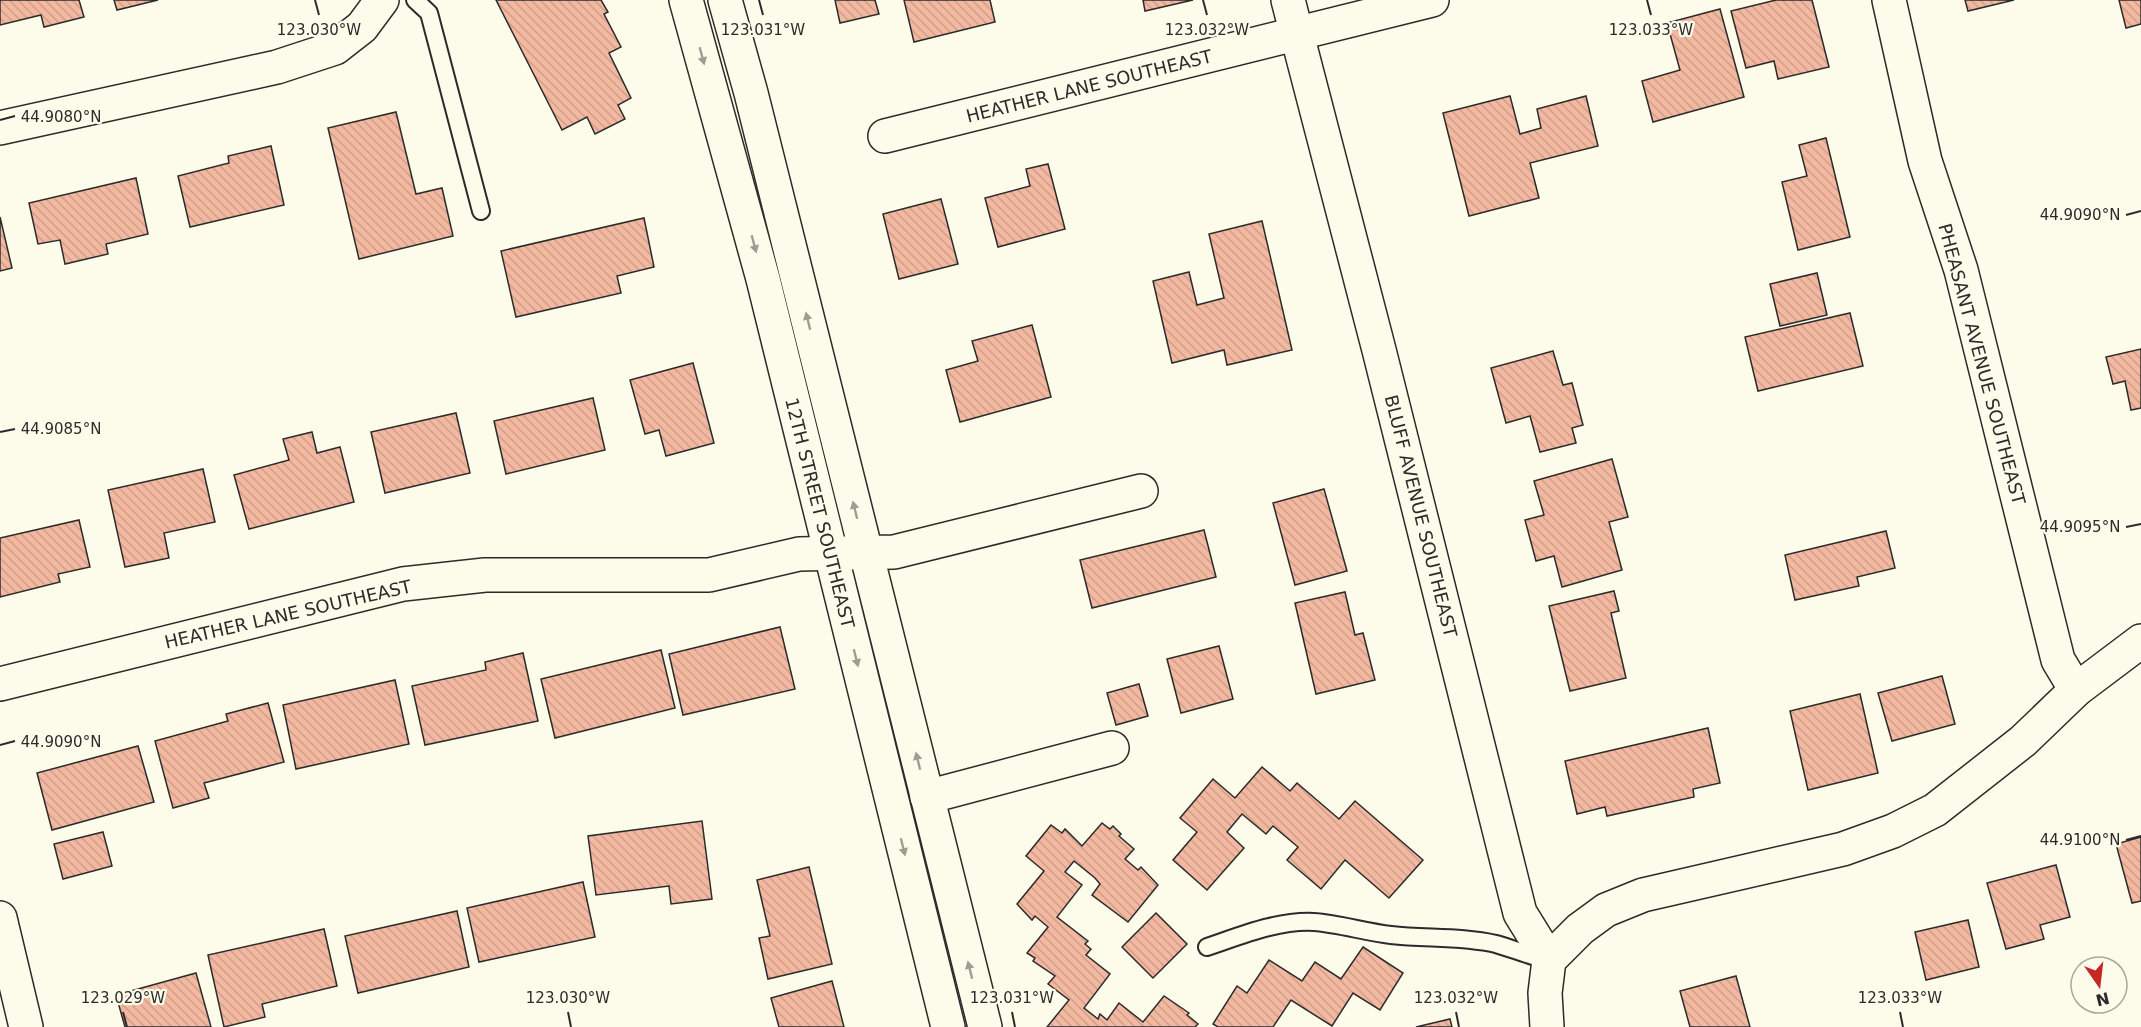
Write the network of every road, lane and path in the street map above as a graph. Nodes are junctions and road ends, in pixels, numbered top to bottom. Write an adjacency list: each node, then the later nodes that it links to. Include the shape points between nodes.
1 (382, 0): 9 (street, via 362,27 335,48 277,67)
2 (415, 0): 11 (lane, via 429,13)
3 (686, 0): 13 (street, 12TH STREET SOUTHEAST, one-way to 13, via 763,279)
4 (725, 0): 14 (street, 12TH STREET SOUTHEAST, one-way to 4)
5 (1288, 0): 8 (street, BLUFF AVENUE SOUTHEAST)
6 (1432, 0): 8 (street, HEATHER LANE SOUTHEAST)
7 (1889, 0): 17 (street, PHEASANT AVENUE SOUTHEAST, via 1925,160 1967,293 2058,660)
8 (1296, 35): 10 (street, HEATHER LANE SOUTHEAST); 22 (street, BLUFF AVENUE SOUTHEAST, via 1520,913)
9 (0, 128)
10 (885, 136)
11 (481, 211)
12 (1141, 490): 14 (street, HEATHER LANE SOUTHEAST, via 894,552)
13 (830, 554): 14 (street, HEATHER LANE SOUTHEAST); 16 (street, HEATHER LANE SOUTHEAST, via 799,554 709,575 485,575 403,584); 24 (street, 12TH STREET SOUTHEAST, one-way to 24)
14 (866, 554): 19 (street, 12TH STREET SOUTHEAST, one-way to 14)
15 (2141, 641): 17 (street)
16 (0, 684)
17 (2076, 690): 22 (street, via 2023,741 1935,810 1843,849 1643,895 1606,910)
18 (1112, 748): 19 (street)
19 (927, 797): 25 (street, 12TH STREET SOUTHEAST, one-way to 19)
20 (0, 918): 23 (street)
21 (1207, 946): 22 (lane, via 1267,928 1311,922 1349,925 1388,935 1462,938)
22 (1549, 960): 26 (street, via 1545,993)
23 (26, 1027)
24 (948, 1027)
25 (985, 1027)
26 (1547, 1027)

